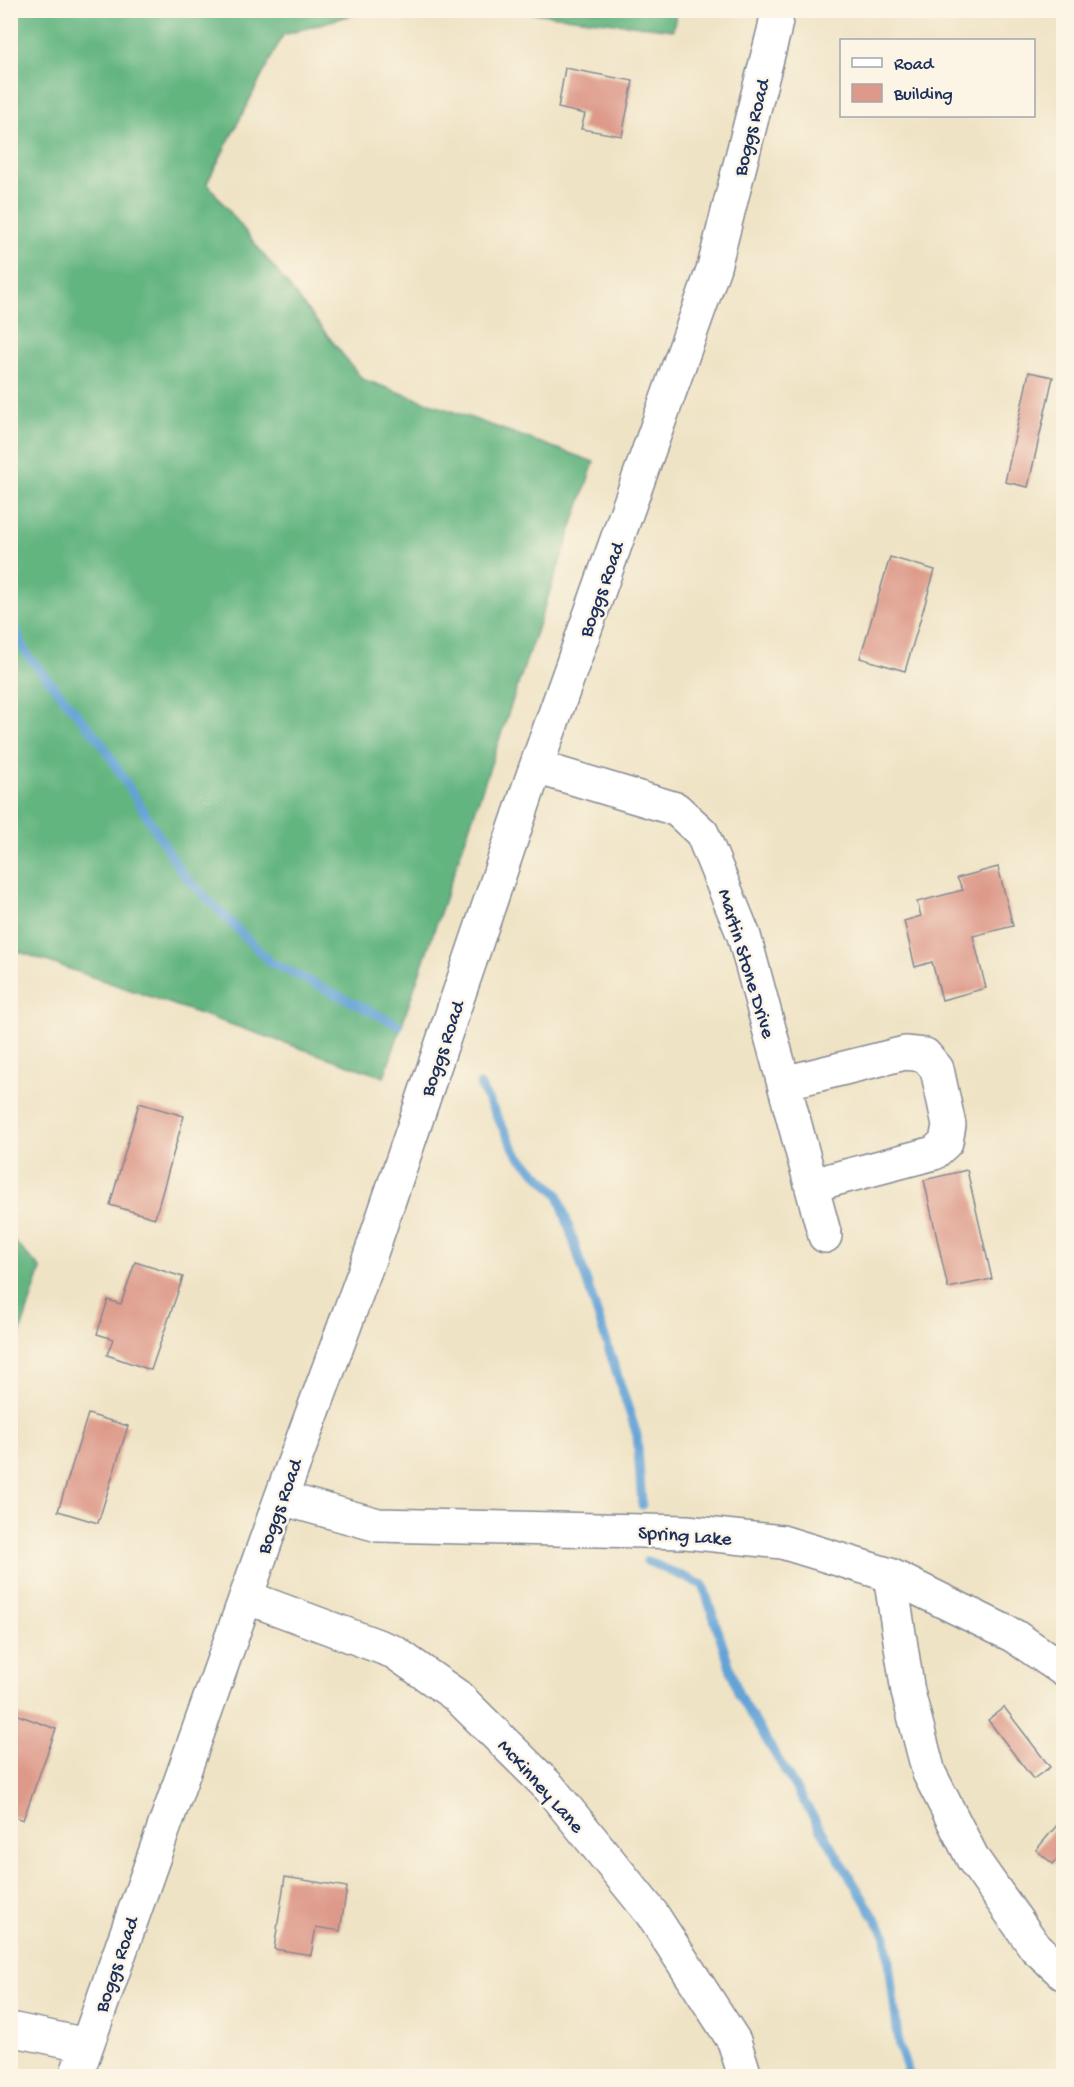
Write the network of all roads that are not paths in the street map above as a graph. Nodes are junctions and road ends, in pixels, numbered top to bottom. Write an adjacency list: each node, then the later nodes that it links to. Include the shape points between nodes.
1 (778, 10): 2 (street, Boggs Road, via 714,267)
2 (536, 767): 3 (street, Martin Stone Drive, via 676,809 702,833 744,936); 6 (street, Boggs Road, via 367,1265)
3 (784, 1083): 4 (street, Martin Stone Drive); 4 (street, via 905,1053 925,1055 937,1069 949,1125 946,1142 934,1153)
4 (812, 1185): 5 (street, Martin Stone Drive)
5 (825, 1236)
6 (281, 1498): 7 (street, Spring Lake, via 378,1525 686,1532 782,1542); 8 (street, Boggs Road)
7 (890, 1575): 9 (street, Spring Lake, via 1014,1636); 10 (street, via 908,1692 929,1773 973,1859 1035,1947)
8 (246, 1597): 12 (street, Boggs Road); 14 (street, McKinney Lane, via 394,1652 457,1696 549,1787 652,1914 734,2041)
9 (1064, 1671)
10 (1064, 1974)
11 (10, 2029): 12 (street)
12 (87, 2045): 13 (street, Boggs Road)
13 (76, 2076)
14 (745, 2076)

